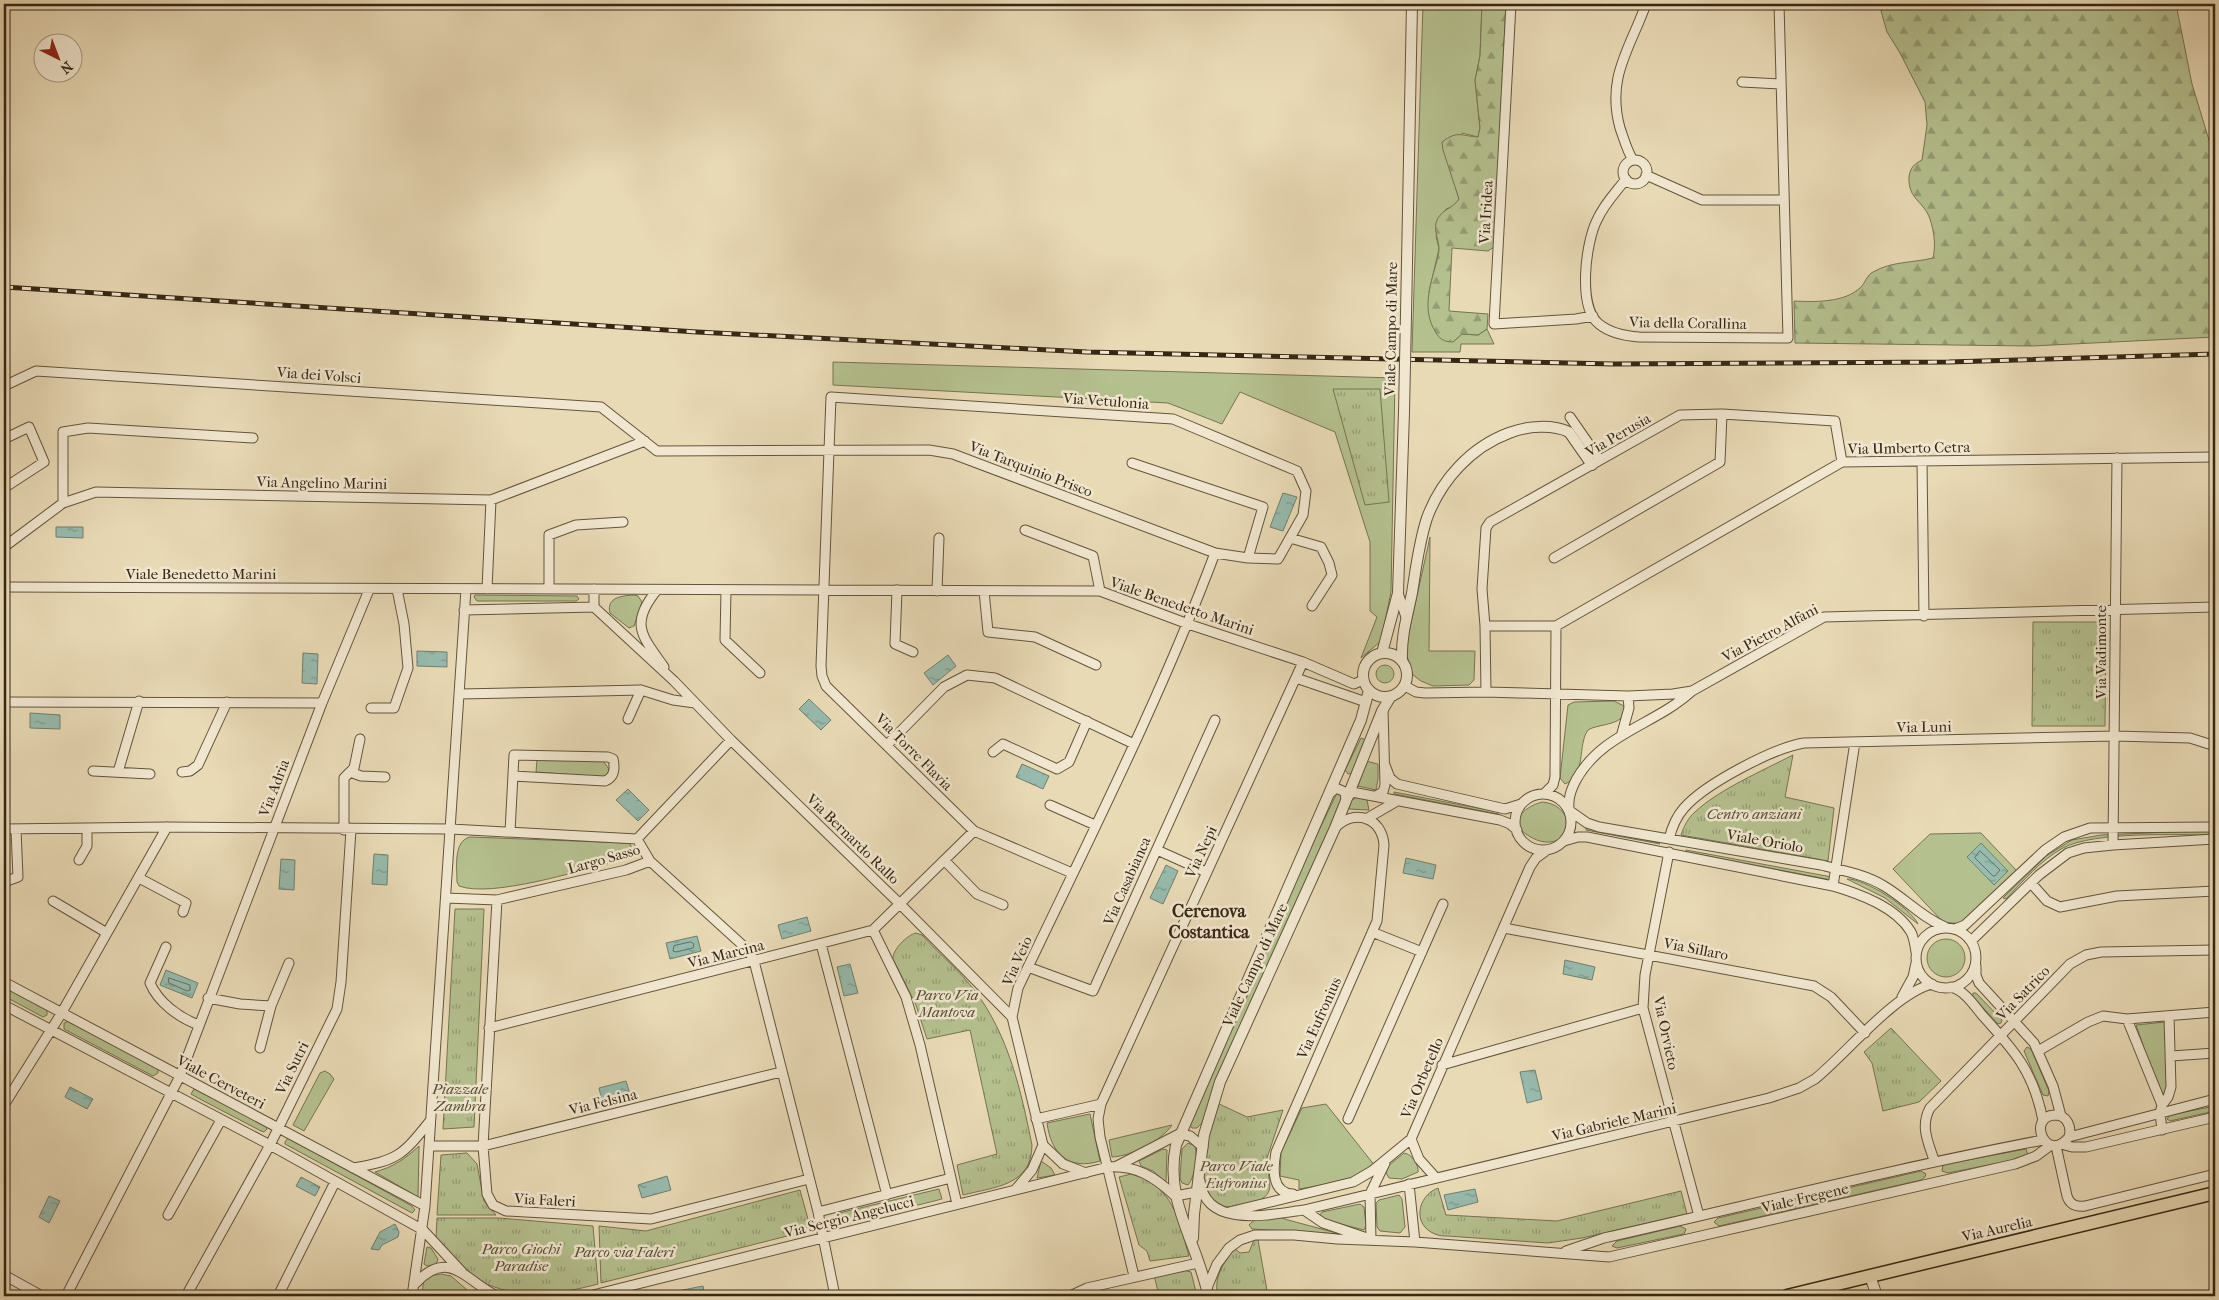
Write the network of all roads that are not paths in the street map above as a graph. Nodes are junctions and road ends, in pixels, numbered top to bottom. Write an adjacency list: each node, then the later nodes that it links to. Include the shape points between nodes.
1 (1412, 4): 51 (street, Viale Campo di Mare, bridge)
2 (1511, 4): 11 (street, Via Iridea, via 1494,324)
3 (1646, 4): 7 (street, via 1626,50 1615,87 1619,123)
4 (1779, 4): 6 (street)
5 (1742, 82): 6 (street)
6 (1781, 84): 10 (street)
7 (1633, 160): 8 (street, via 1644,163); 9 (street, via 1624,168)
8 (1646, 175): 9 (street, via 1636,183); 10 (street, via 1702,200)
9 (1626, 178): 11 (street, via 1607,202 1590,239 1585,275)
10 (1784, 200): 11 (street, Via della Corallina, via 1788,338 1631,337 1598,324)
11 (1592, 316)
12 (4, 386): 18 (street, Via dei Volsci, via 36,371 600,407)
13 (831, 397): 19 (street, Via Torre Flavia); 32 (street, Via Vetulonia, via 1172,419 1297,471 1306,491 1303,515)
14 (1722, 414): 23 (street, Via Perusia, via 1680,416); 24 (street, Via Perusia, via 1835,420); 36 (street, via 1720,462)
15 (1570, 417): 23 (street)
16 (254, 438): 28 (street, via 88,428 63,432)
17 (4, 439): 26 (street, via 29,427 44,462)
18 (645, 441): 19 (street, Via Tarquinio Prisco, via 657,451); 27 (street, Via Angelino Marini)
19 (829, 450): 34 (street, Via Tarquinio Prisco, via 929,450 953,454); 46 (street, Via Torre Flavia)
20 (2215, 457): 21 (street, Via Umberto Cetra)
21 (2117, 458): 22 (street, Via Umberto Cetra); 56 (street, Via Vadimonte)
22 (1922, 461): 24 (street, Via Umberto Cetra); 57 (street)
23 (1596, 462): 58 (street, via 1569,432 1535,427 1498,437 1470,455 1440,491 1427,518); 60 (street, Via Perusia, via 1490,522 1486,528 1482,589)
24 (1842, 462): 61 (street, Via Umberto Cetra)
25 (1132, 463): 35 (street, via 1263,507)
26 (4, 488)
27 (491, 500): 28 (street, Via Angelino Marini, via 96,492); 40 (street)
28 (63, 503): 33 (street, Via Angelino Marini)
29 (623, 522): 41 (street, via 576,525 549,535)
30 (1025, 530): 50 (street, via 1093,556)
31 (939, 538): 48 (street)
32 (1290, 538): 35 (street, Via Vetulonia, via 1278,559); 52 (street, via 1321,548 1329,563 1332,575)
33 (4, 547)
34 (1215, 553): 35 (street, Via Vetulonia); 59 (street, Via Veio)
35 (1248, 558)
36 (1554, 558)
37 (4, 587): 42 (street, Viale Benedetto Marini)
38 (397, 589): 39 (street, Viale Benedetto Marini); 42 (street, Viale Benedetto Marini); 86 (street, via 408,668 394,708)
39 (466, 589): 40 (street, Viale Benedetto Marini); 55 (street)
40 (487, 589): 41 (street, Viale Benedetto Marini)
41 (549, 589): 43 (street, Viale Benedetto Marini)
42 (369, 590): 84 (street, Via Adria)
43 (594, 590): 44 (street, Viale Benedetto Marini); 53 (street)
44 (657, 590): 45 (street, Viale Benedetto Marini); 70 (street, Via Bernardo Rallo, via 643,611 642,634)
45 (726, 590): 46 (street, Viale Benedetto Marini); 67 (street, via 725,640)
46 (823, 590): 47 (street, Viale Benedetto Marini); 97 (street, Via Torre Flavia, via 822,676 826,686)
47 (897, 590): 48 (street, Viale Benedetto Marini); 62 (street, via 895,644)
48 (938, 590): 49 (street, Viale Benedetto Marini)
49 (984, 591): 50 (street, Viale Benedetto Marini); 66 (street, via 988,632 1036,637)
50 (1100, 591): 59 (street, Viale Benedetto Marini)
51 (1398, 593): 58 (street); 63 (street, Viale Campo di Mare)
52 (1312, 606)
53 (594, 607): 55 (street); 70 (street, Via Bernardo Rallo)
54 (2215, 607): 56 (street, Via Pietro Alfani)
55 (464, 610): 76 (street)
56 (2115, 610): 57 (street, Via Pietro Alfani); 92 (street, Via Vadimonte)
57 (1924, 616): 74 (street, Via Pietro Alfani, via 1824,617)
58 (1406, 617): 64 (street, via 1401,640)
59 (1188, 624): 65 (street, Viale Benedetto Marini); 96 (street, Via Veio)
60 (1485, 626): 61 (street); 75 (street)
61 (1556, 626): 77 (street)
62 (912, 652)
63 (1382, 653): 64 (street); 69 (street, via 1365,665)
64 (1402, 661): 71 (street, via 1407,673)
65 (1303, 662): 68 (street, Via Nepi); 69 (street, Viale Benedetto Marini, via 1354,684)
66 (1096, 666)
67 (760, 674)
68 (1296, 678): 83 (street); 145 (street, Via Nepi)
69 (1363, 680): 73 (street)
70 (674, 681): 85 (street, Via Bernardo Rallo)
71 (1405, 686): 75 (street, Via Pietro Alfani, via 1420,693); 78 (street)
72 (641, 690): 76 (street); 85 (street); 88 (street)
73 (1369, 690): 78 (street, via 1379,697); 83 (street, Viale Campo di Mare)
74 (1692, 691): 79 (street, Via Pietro Alfani); 91 (street, via 1673,707)
75 (1486, 692): 77 (street, Via Pietro Alfani)
76 (460, 694): 126 (street)
77 (1557, 695): 79 (street, Via Pietro Alfani); 109 (street, via 1555,777 1553,785)
78 (1391, 696): 87 (street, Viale Campo di Mare)
79 (1628, 696): 91 (street, via 1629,708)
80 (139, 701): 81 (street); 82 (street); 102 (street)
81 (4, 702)
82 (227, 702): 84 (street); 103 (street, via 198,766)
83 (1366, 702): 108 (street, Viale Campo di Mare)
84 (322, 703): 125 (street, Via Adria)
85 (696, 703): 94 (street, Via Bernardo Rallo)
86 (371, 708)
87 (1383, 709): 100 (street); 111 (street, Viale Campo di Mare)
88 (628, 719)
89 (1215, 720): 137 (street, Via Casabianca)
90 (1087, 721): 96 (street); 97 (street, via 995,678 967,675 944,687); 99 (street, via 1069,762 1057,769 1003,744)
91 (1622, 733): 115 (street, via 1585,766 1569,795)
92 (2115, 736): 95 (street, Via Luni); 98 (street, Via Luni, via 2196,739); 119 (street, Via Vadimonte)
93 (360, 739): 104 (street, Via Sutri, via 354,768)
94 (731, 740): 131 (street); 156 (street, Via Bernardo Rallo)
95 (1856, 742): 132 (street, Via Luni, via 1793,745 1733,774 1687,805 1674,823); 144 (street)
96 (1134, 744): 117 (street, Via Veio)
97 (887, 745): 129 (street, Via Torre Flavia)
98 (2215, 746)
99 (992, 752)
100 (1385, 765): 110 (street, via 1384,789); 113 (street, via 1390,778 1397,784 1505,809)
101 (93, 772): 102 (street)
102 (118, 772): 105 (street)
103 (182, 772)
104 (350, 772): 107 (street, via 360,776); 127 (street, Via Sutri, via 344,778)
105 (150, 774)
106 (513, 776): 106 (street, via 514,755 613,759 614,771 605,781); 130 (street)
107 (385, 777)
108 (1329, 794): 111 (street, via 1336,788 1341,789); 218 (street, Viale Campo di Mare)
109 (1544, 794): 113 (street, via 1532,796); 115 (street, via 1555,796)
110 (1376, 796): 111 (street, via 1352,792); 112 (street)
111 (1346, 800): 122 (street, Viale Campo di Mare)
112 (1397, 801): 116 (street); 128 (street, via 1500,820)
113 (1521, 804): 128 (street, via 1515,818)
114 (1050, 805): 117 (street)
115 (1569, 810): 132 (street, Viale Oriolo, via 1595,826); 134 (street, via 1571,826)
116 (1366, 819): 122 (street, via 1359,816 1348,818); 163 (street, Via Eufronius, via 1382,836 1384,845 1379,911)
117 (1096, 825): 146 (street, Via Veio)
118 (167, 827): 121 (street, Largo Sasso); 125 (street, Largo Sasso); 147 (street)
119 (2112, 827): 120 (street); 136 (street, Via Vadimonte); 161 (street, via 2083,830 2053,843 1965,925)
120 (2215, 827)
121 (87, 828): 124 (street, Largo Sasso); 140 (street, via 87,846)
122 (1335, 828): 227 (street, Viale Campo di Mare, via 1228,1062 1211,1109)
123 (4, 829): 124 (street, Largo Sasso)
124 (16, 829): 148 (street, via 18,877)
125 (274, 829): 127 (street, Largo Sasso); 180 (street, Via Adria)
126 (451, 829): 127 (street, Largo Sasso); 130 (street, Largo Sasso); 152 (street)
127 (347, 830): 216 (street, Via Sutri, via 337,1009)
128 (1517, 830): 135 (street)
129 (974, 831): 142 (street, Via Marcina); 146 (street, Via Torre Flavia)
130 (510, 832): 131 (street, Largo Sasso)
131 (637, 839): 141 (street, Largo Sasso)
132 (1669, 839): 144 (street, Viale Oriolo)
133 (2215, 839): 136 (street)
134 (1564, 841): 138 (street); 139 (street, Viale Oriolo, via 1583,837)
135 (1526, 843): 138 (street); 143 (street)
136 (2113, 845): 149 (street, via 2068,853)
137 (1157, 850): 145 (street); 176 (street, Via Casabianca, via 1093,991)
138 (1547, 850): 143 (street, Via Orbetello)
139 (1669, 852): 150 (street, Viale Oriolo); 171 (street, Via Orvieto)
140 (79, 860)
141 (650, 861): 153 (street, Largo Sasso, via 626,870); 173 (street, via 749,951)
142 (945, 861): 156 (street, Via Marcina); 157 (street, via 977,894)
143 (1530, 867): 159 (street, Via Orbetello)
144 (1836, 868): 150 (street); 160 (street, Viale Oriolo, via 1878,883 1925,918)
145 (1206, 872): 205 (street, Via Nepi)
146 (1072, 873): 176 (street, Via Veio)
147 (139, 878): 158 (street, via 186,903); 164 (street)
148 (4, 882)
149 (2030, 883): 151 (street, via 2049,903 2060,907 2124,895); 165 (street)
150 (1833, 886): 170 (street, Viale Oriolo, via 1860,895 1890,912 1912,933)
151 (2215, 891)
152 (446, 898): 153 (street, Largo Sasso); 213 (street)
153 (497, 900): 192 (street, Via Faleri)
154 (53, 901): 164 (street)
155 (1443, 904): 169 (street)
156 (901, 905): 162 (street, Via Marcina); 188 (street, Via Bernardo Rallo)
157 (1003, 905)
158 (183, 912)
159 (1504, 928): 171 (street, Via Sillaro); 200 (street, Via Orbetello)
160 (1945, 928): 161 (street); 170 (street, via 1926,934)
161 (1955, 929): 165 (street)
162 (873, 930): 166 (street, Via Marcina); 235 (street, via 906,997)
163 (1372, 932): 169 (street); 245 (street, Via Eufronius, via 1276,1152 1274,1171 1277,1185 1285,1193)
164 (107, 933): 186 (street)
165 (1971, 941): 172 (street)
166 (821, 944): 173 (street, Via Marcina); 244 (street)
167 (166, 947): 191 (street, via 150,983 154,994 185,1020)
168 (2215, 950): 190 (street, Via Satrico, via 2090,953 2070,964)
169 (1422, 952): 211 (street)
170 (1916, 952): 174 (street)
171 (1648, 954): 184 (street, Via Orvieto); 194 (street, Via Sillaro, via 1814,986 1835,1001)
172 (1976, 960): 179 (street, via 1968,978); 190 (street, via 1979,983)
173 (754, 961): 192 (street, Via Marcina); 201 (street)
174 (1916, 961): 178 (street, via 1918,971); 181 (street, Via Gabriele Marini, via 1913,977)
175 (289, 963): 183 (street)
176 (1028, 967): 188 (street, Via Veio, via 1018,988)
177 (4, 982): 186 (street, Viale Cerveteri)
178 (1932, 984): 179 (street); 181 (street, Via Gabriele Marini)
179 (1951, 987): 195 (street, via 1964,994)
180 (208, 998): 183 (street); 191 (street, Via Adria)
181 (1899, 1001): 194 (street, Via Gabriele Marini)
182 (4, 1005): 193 (street)
183 (271, 1006): 196 (street)
184 (1643, 1008): 200 (street); 215 (street, Via Orvieto)
185 (2215, 1012): 187 (street)
186 (62, 1014): 193 (street); 202 (street, Viale Cerveteri)
187 (2168, 1016): 189 (street); 199 (street)
188 (1012, 1017): 210 (street, Via Veio)
189 (2127, 1019): 197 (street, via 2108,1015 2098,1017); 207 (street)
190 (2015, 1021): 195 (street, Via Satrico); 197 (street, via 2032,1039)
191 (198, 1025): 202 (street, Via Adria)
192 (489, 1028): 226 (street, Via Faleri)
193 (51, 1031): 203 (street); 206 (street)
194 (1865, 1033): 215 (street, Via Gabriele Marini, via 1821,1073 1799,1088)
195 (2001, 1036): 214 (street, via 2023,1062); 229 (street, Via Satrico, via 1928,1112 1925,1130)
196 (260, 1048)
197 (2038, 1051): 208 (street)
198 (2215, 1053): 199 (street)
199 (2171, 1056): 207 (street, via 2170,1090)
200 (1442, 1065): 220 (street, Via Orbetello)
201 (781, 1072): 226 (street, Via Felsina); 237 (street)
202 (180, 1076): 203 (street, Via Adria); 216 (street, Viale Cerveteri)
203 (172, 1094): 212 (street); 269 (street, Via Adria)
204 (2215, 1099): 207 (street)
205 (1101, 1104): 210 (street); 230 (street, Via Nepi, via 1098,1119 1100,1137)
206 (4, 1105)
207 (2161, 1109): 217 (street); 219 (street)
208 (2061, 1116): 214 (street, via 2051,1116); 219 (street, via 2069,1123)
209 (2215, 1117): 217 (street)
210 (1036, 1119): 222 (street, Via Veio)
211 (1348, 1119)
212 (221, 1120): 224 (street); 252 (street)
213 (430, 1121): 225 (street); 231 (street, via 400,1155 383,1163)
214 (2043, 1121): 221 (street, via 2040,1130)
215 (1673, 1122): 236 (street, Via Gabriele Marini); 253 (street, Via Orvieto)
216 (278, 1128): 224 (street, Via Sutri); 231 (street, Viale Cerveteri)
217 (2162, 1130): 223 (street, via 2086,1147)
218 (1179, 1134): 227 (street, via 1190,1136); 230 (street, Via Sergio Angelucci); 246 (street, Viale Campo di Mare, via 1173,1165)
219 (2069, 1138): 223 (street)
220 (1411, 1139): 228 (street, Via Orbetello); 236 (street, via 1419,1159)
221 (2043, 1140): 223 (street); 229 (street, Viale Fregene)
222 (1043, 1145): 232 (street, via 1064,1164); 240 (street, via 1027,1177)
223 (2056, 1145): 233 (street, via 2068,1200 2077,1206); 259 (street, Viale Fregene, via 2015,1164 1608,1257)
224 (270, 1146): 238 (street); 270 (street, Via Sutri)
225 (429, 1146): 226 (street, Via Felsina); 248 (street)
226 (483, 1146): 237 (street, Via Faleri, via 487,1194 493,1205 506,1212 651,1219)
227 (1203, 1147): 234 (street, Viale Campo di Mare)
228 (1386, 1160): 243 (street); 245 (street, Via Orbetello, via 1353,1182)
229 (1934, 1160): 253 (street, Viale Fregene)
230 (1112, 1166): 232 (street, Via Sergio Angelucci); 246 (street, via 1130,1168 1151,1176); 263 (street, Via Nepi)
231 (353, 1168): 248 (street, Viale Cerveteri)
232 (1086, 1173): 240 (street, Via Sergio Angelucci)
233 (2215, 1174)
234 (1199, 1176): 241 (street, Viale Campo di Mare); 251 (street, via 1201,1190 1206,1197)
235 (952, 1178): 244 (street); 247 (street)
236 (1436, 1178): 239 (street, Via Gabriele Marini)
237 (809, 1179): 250 (street)
238 (335, 1182): 254 (street); 271 (street)
239 (1409, 1184): 243 (street, Via Gabriele Marini); 257 (street)
240 (1016, 1189): 247 (street, Via Sergio Angelucci)
241 (1197, 1192): 246 (street); 258 (street, Viale Campo di Mare)
242 (2215, 1193): 264 (main road, Via Aurelia)
243 (1370, 1194): 249 (street, Via Gabriele Marini); 256 (street)
244 (887, 1195): 250 (street)
245 (1299, 1195): 251 (street, Via Orbetello)
246 (1174, 1196): 258 (street, Viale Campo di Mare)
247 (957, 1204): 255 (street, Via Sergio Angelucci)
248 (425, 1206): 254 (street)
249 (1304, 1210): 251 (street, Via Gabriele Marini, via 1246,1217); 256 (street, via 1324,1223)
250 (818, 1212): 255 (street)
251 (1228, 1212)
252 (168, 1215)
253 (1699, 1216): 259 (street, Viale Fregene, via 1604,1238)
254 (423, 1230): 261 (street); 266 (street)
255 (824, 1237): 275 (street, Via Sergio Angelucci); 276 (street)
256 (1371, 1240): 257 (street, Viale Fregene); 267 (street, Viale Fregene, via 1250,1236 1226,1252 1213,1272)
257 (1415, 1242): 259 (street, Viale Fregene)
258 (1194, 1250): 260 (street, Viale Campo di Mare)
259 (1561, 1252)
260 (1198, 1263): 263 (street); 267 (street, Viale Campo di Mare)
261 (462, 1272): 265 (street); 266 (street, via 452,1268 436,1269)
262 (4, 1275): 268 (street)
263 (1134, 1276): 277 (street, via 1087,1288)
264 (1870, 1276): 278 (main road, Via Aurelia); 279 (street)
265 (475, 1283): 273 (street); 274 (street)
266 (416, 1284): 272 (street)
267 (1208, 1294)
268 (42, 1296)
269 (66, 1296)
270 (186, 1296)
271 (278, 1296)
272 (412, 1296)
273 (480, 1296)
274 (497, 1296)
275 (589, 1296)
276 (835, 1296)
277 (1070, 1296)
278 (1787, 1296)
279 (1877, 1296)

